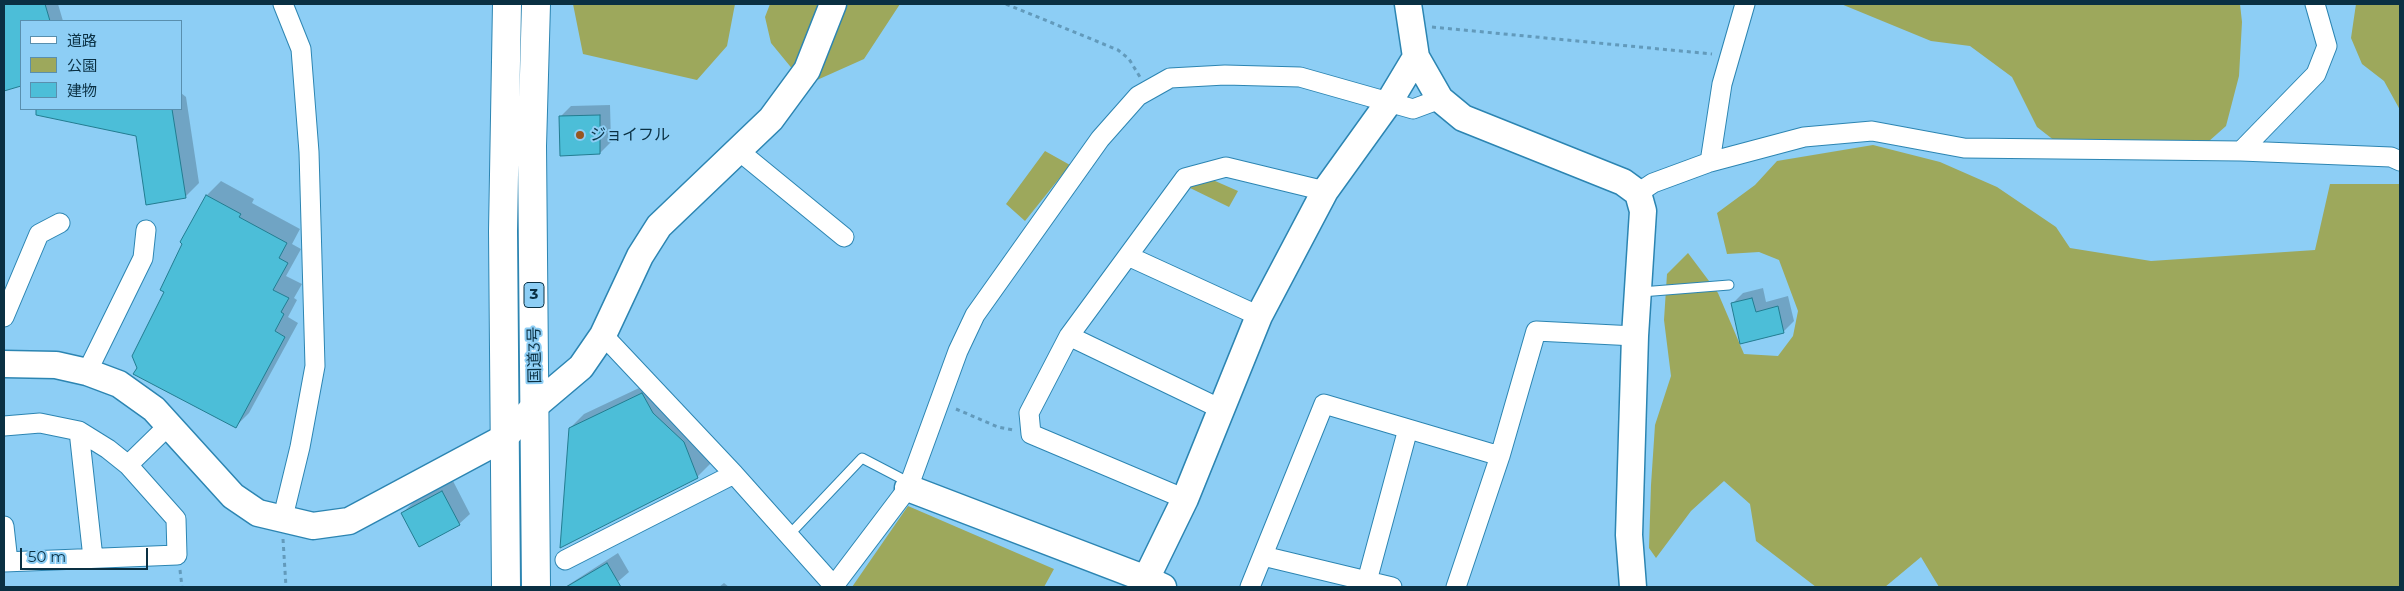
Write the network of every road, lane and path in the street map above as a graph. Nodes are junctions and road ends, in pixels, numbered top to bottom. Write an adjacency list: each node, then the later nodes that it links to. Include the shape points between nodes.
1 (283, 4): 47 (street, via 300,49 310,170 315,366)
2 (507, 4): 41 (highway, 国道3号 / 3)
3 (536, 4): 34 (highway, 国道3号 / 3, via 532,146)
4 (833, 4): 14 (street, via 807,70 771,120)
5 (1006, 4): 11 (path, via 1118,50 1129,59)
6 (1745, 4): 9 (street)
7 (2315, 4): 15 (street, via 2327,46 2316,74)
8 (1410, 16): 9 (path, via 1435,26); 10 (street)
9 (1730, 56): 17 (street, via 1722,84)
10 (1416, 58): 12 (street); 13 (street)
11 (1149, 90): 13 (street, via 1170,78 1225,75 1300,77); 33 (street, via 1138,96 1100,139 975,315)
12 (1440, 99): 13 (street, via 1413,110); 19 (street, via 1464,118 1623,182)
13 (1389, 102): 18 (street)
14 (739, 151): 22 (street); 28 (street, via 660,226 640,256)
15 (2241, 151): 16 (street, via 2391,157); 17 (street, via 1964,148 1872,131 1804,137)
16 (2400, 161)
17 (1710, 162): 19 (street, via 1653,183)
18 (1324, 191): 23 (street, via 1226,167 1185,178); 26 (street)
19 (1638, 194): 25 (street, via 1643,211)
20 (60, 223): 27 (street, via 39,234)
21 (146, 230): 32 (street, via 143,258)
22 (844, 238)
23 (1128, 256): 26 (street); 29 (street)
24 (1729, 285): 25 (lane)
25 (1638, 292): 30 (street)
26 (1259, 316): 35 (street)
27 (4, 317)
28 (603, 335): 34 (street, via 581,367); 44 (street)
29 (1069, 336): 35 (street); 40 (street, via 1028,413)
30 (1635, 336): 42 (street, via 1536,331); 63 (street, via 1629,535)
31 (4, 363): 32 (street, via 56,365)
32 (87, 372): 36 (street, via 119,384)
33 (940, 402): 40 (path, via 998,427); 45 (street)
34 (536, 405): 41 (street); 58 (highway, 国道3号 / 3)
35 (1222, 409): 46 (street)
36 (169, 424): 43 (street); 47 (street, via 233,496 258,514)
37 (4, 426): 39 (street, via 40,423)
38 (1408, 429): 42 (street); 50 (street, via 1324,404); 54 (street)
39 (79, 431): 43 (street); 51 (street)
40 (1031, 434): 46 (street)
41 (504, 438): 47 (street, via 349,521 313,526); 57 (highway, 国道3号 / 3)
42 (1500, 456): 62 (street)
43 (128, 465): 51 (street, via 176,519 177,555)
44 (734, 474): 49 (street); 52 (street)
45 (909, 486): 49 (lane, via 862,458); 55 (street); 59 (street)
46 (1185, 499): 55 (street)
47 (282, 521): 56 (path)
48 (4, 526): 53 (street)
49 (788, 535): 59 (street)
50 (1263, 556): 54 (street); 60 (street)
51 (94, 558): 53 (street)
52 (565, 560)
53 (6, 562)
54 (1367, 581): 61 (street)
55 (1154, 583)
56 (286, 587)
57 (506, 587)
58 (536, 587)
59 (833, 587)
60 (1250, 587)
61 (1392, 587)
62 (1456, 587)
63 (1633, 587)

